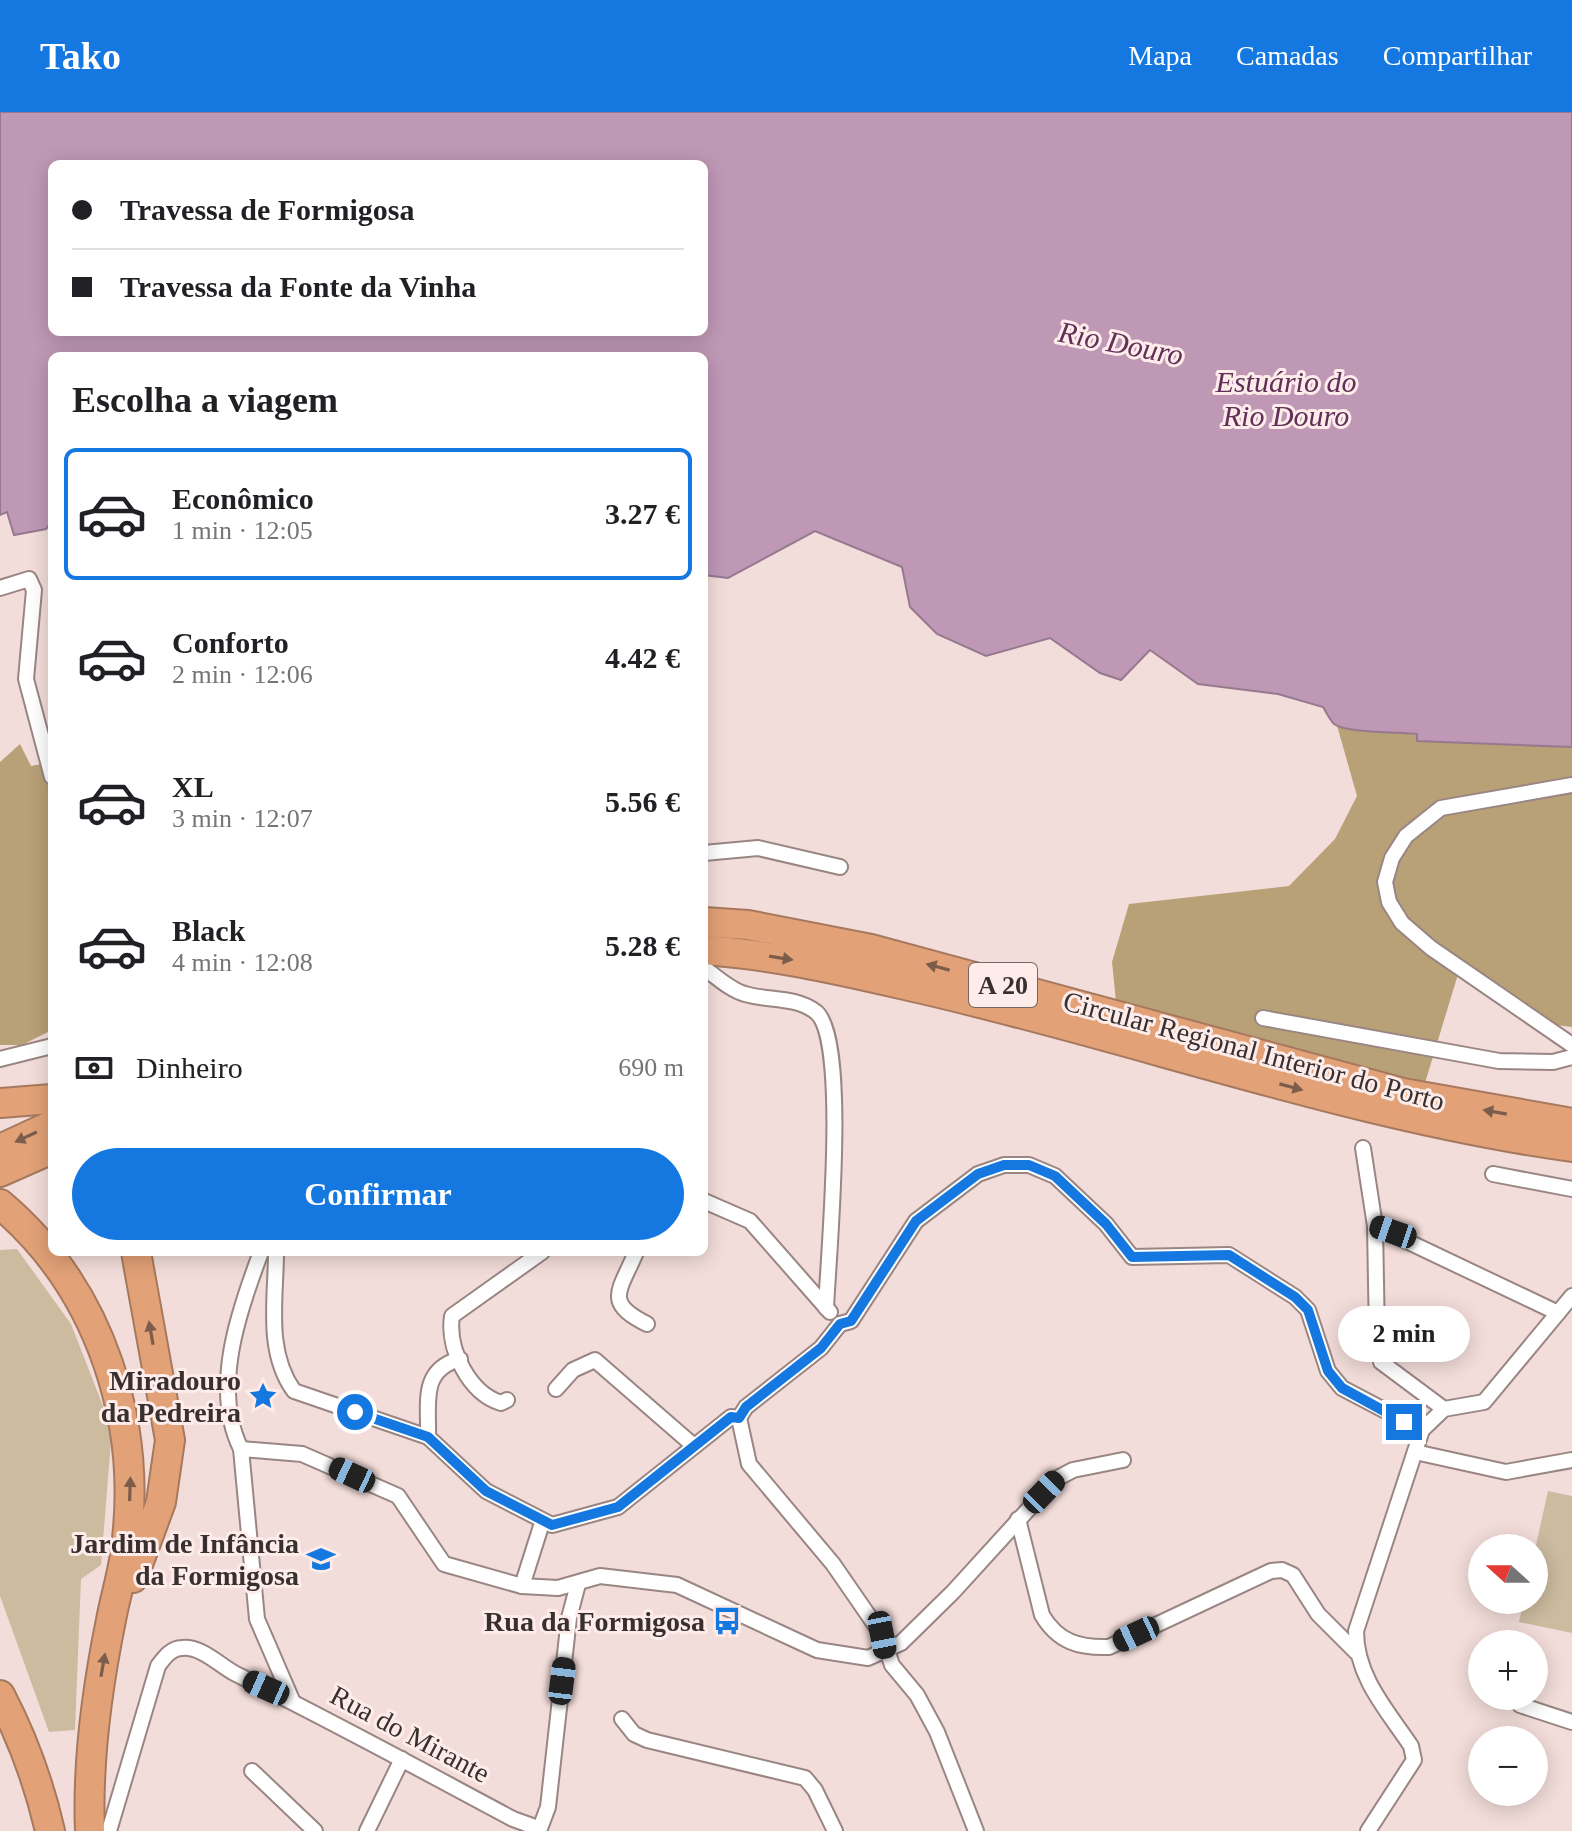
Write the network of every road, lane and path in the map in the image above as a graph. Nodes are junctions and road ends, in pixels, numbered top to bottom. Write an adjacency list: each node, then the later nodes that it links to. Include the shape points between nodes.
1 (0, 588): 2 (street, via 29,579 34,590 26,679)
2 (48, 762)
3 (1572, 785): 10 (street, via 1441,808 1406,836 1385,882 1402,923)
4 (708, 853): 5 (street, via 758,848)
5 (840, 867)
6 (708, 922): 16 (highway, Circular Regional Interior do Porto / A 20, one-way to 6, via 1403,1093 871,949)
7 (708, 951): 18 (highway, Circular Regional Interior do Porto / A 20, one-way to 18, via 815,964 974,1000 1369,1108 1485,1135)
8 (708, 971): 36 (street, via 743,994 806,1006 818,1014 828,1034 834,1145)
9 (1263, 1018): 12 (street, via 1499,1061)
10 (1572, 1045)
11 (48, 1047): 13 (street)
12 (1572, 1057)
13 (0, 1059)
14 (48, 1099): 15 (highway)
15 (0, 1103)
16 (1572, 1123)
17 (48, 1127): 20 (highway, one-way to 20)
18 (1572, 1147)
19 (1363, 1148): 27 (street)
20 (0, 1149)
21 (48, 1151): 22 (highway)
22 (0, 1172)
23 (1493, 1174): 24 (street)
24 (1572, 1189)
25 (708, 1203): 36 (street, via 750,1221)
26 (10, 1213): 29 (highway, one-way to 26)
27 (1375, 1226): 37 (street); 43 (street, via 1381,1362)
28 (48, 1256): 56 (highway, one-way to 28, via 125,1555 129,1453 114,1378 85,1307)
29 (48, 1256)
30 (137, 1256): 56 (highway, one-way to 30, via 133,1578 168,1470 170,1440)
31 (259, 1256): 48 (street, via 229,1365 228,1393)
32 (276, 1256): 46 (street, via 274,1338 284,1378 294,1391)
33 (536, 1256): 40 (street, via 452,1316 450,1328)
34 (634, 1256): 38 (street, via 619,1305)
35 (1572, 1296): 37 (street)
36 (826, 1308): 39 (street)
37 (1558, 1313): 43 (street, via 1484,1402)
38 (647, 1324)
39 (840, 1324): 44 (street, via 821,1348); 45 (street, via 851,1321 916,1221 978,1174 1004,1165 1029,1165 1063,1183 1132,1257 1229,1255 1295,1297 1308,1310 1328,1371 1342,1388)
40 (460, 1359): 42 (street, via 475,1389 487,1399); 46 (street, via 444,1363 432,1378)
41 (556, 1389): 47 (street, via 573,1370 595,1360)
42 (507, 1400)
43 (1444, 1409): 45 (street)
44 (739, 1418): 47 (street, via 731,1417); 57 (street, via 749,1464 833,1564 882,1635)
45 (1422, 1430): 49 (street)
46 (428, 1437): 53 (street, via 486,1491)
47 (694, 1446): 53 (street, via 618,1507 566,1524)
48 (241, 1449): 55 (street, via 302,1454 398,1496 444,1564); 61 (street, via 257,1619)
49 (1415, 1452): 51 (street, via 1506,1472); 58 (street, via 1356,1631)
50 (1123, 1460): 52 (street, via 1073,1470 1056,1479)
51 (1572, 1460)
52 (1018, 1519): 57 (street, via 953,1592); 58 (street, via 1042,1615 1057,1634 1083,1648 1109,1647 1282,1570 1293,1575 1318,1614)
53 (542, 1523): 55 (street)
54 (578, 1584): 55 (street); 57 (street, via 600,1576 677,1585 817,1650 868,1658); 68 (street, via 569,1618 548,1807)
55 (522, 1586)
56 (111, 1622): 70 (highway, one-way to 56, via 96,1707)
57 (885, 1652): 75 (street, via 937,1732)
58 (1356, 1652): 76 (street, via 1414,1760)
59 (0, 1675): 65 (highway, via 14,1703)
60 (0, 1695): 65 (highway)
61 (292, 1700): 66 (street, Rua do Mirante); 71 (street, Rua do Mirante, via 202,1653 182,1648 168,1653 158,1666)
62 (1535, 1710): 64 (street)
63 (622, 1719): 74 (street, via 647,1740 805,1778)
64 (1572, 1722)
65 (19, 1732): 69 (highway)
66 (402, 1759): 68 (street, Rua do Mirante); 73 (street)
67 (252, 1771): 72 (street)
68 (538, 1829)
69 (50, 1831)
70 (90, 1831)
71 (109, 1831)
72 (315, 1831)
73 (367, 1831)
74 (835, 1831)
75 (976, 1831)
76 (1368, 1831)

